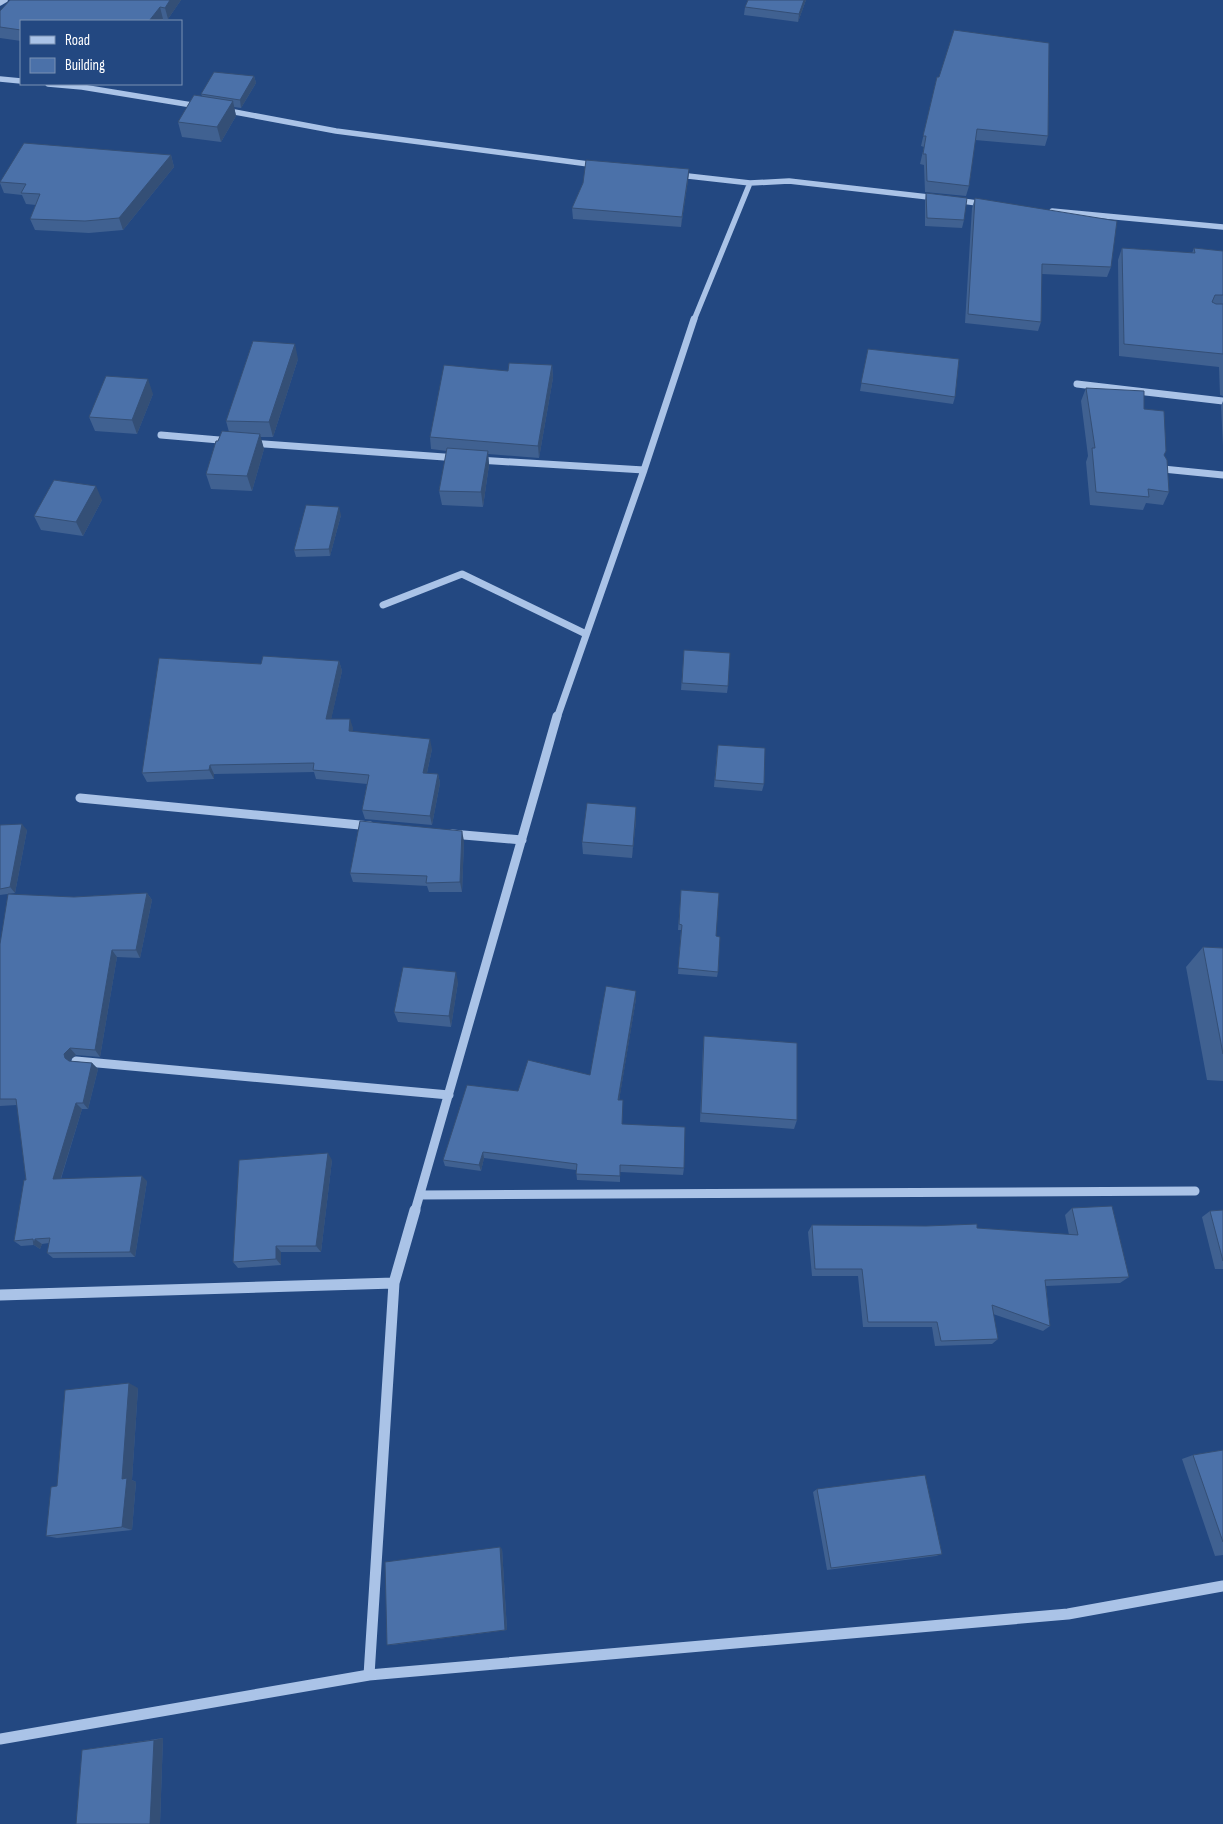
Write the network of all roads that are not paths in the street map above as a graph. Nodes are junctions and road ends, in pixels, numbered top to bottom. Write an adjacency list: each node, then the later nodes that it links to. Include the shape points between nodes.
1 (5, 0): 2 (street)
2 (0, 3)
3 (0, 79): 4 (street)
4 (20, 81)
5 (59, 85): 6 (street)
6 (201, 106)
7 (220, 110): 8 (street, via 336,132)
8 (606, 166)
9 (673, 174): 10 (street)
10 (750, 183): 11 (street, via 789,181); 20 (street, via 690,330)
11 (942, 199)
12 (951, 200): 13 (street)
13 (990, 204)
14 (1048, 210): 15 (street)
15 (1223, 227)
16 (1077, 384): 17 (street)
17 (1223, 401)
18 (161, 435): 20 (street)
19 (1163, 469): 21 (street)
20 (644, 470): 23 (street)
21 (1223, 475)
22 (383, 605): 23 (street, via 462,574)
23 (586, 634): 27 (street, via 555,722)
24 (80, 798): 25 (street)
25 (383, 827)
26 (442, 833): 27 (street)
27 (522, 840): 29 (street)
28 (76, 1061): 29 (street)
29 (449, 1096): 31 (street)
30 (1195, 1191): 31 (street)
31 (420, 1195): 32 (street)
32 (394, 1283): 33 (street); 35 (street)
33 (0, 1295)
34 (1223, 1586): 35 (street, via 1068,1614)
35 (369, 1675): 36 (street)
36 (0, 1740)

